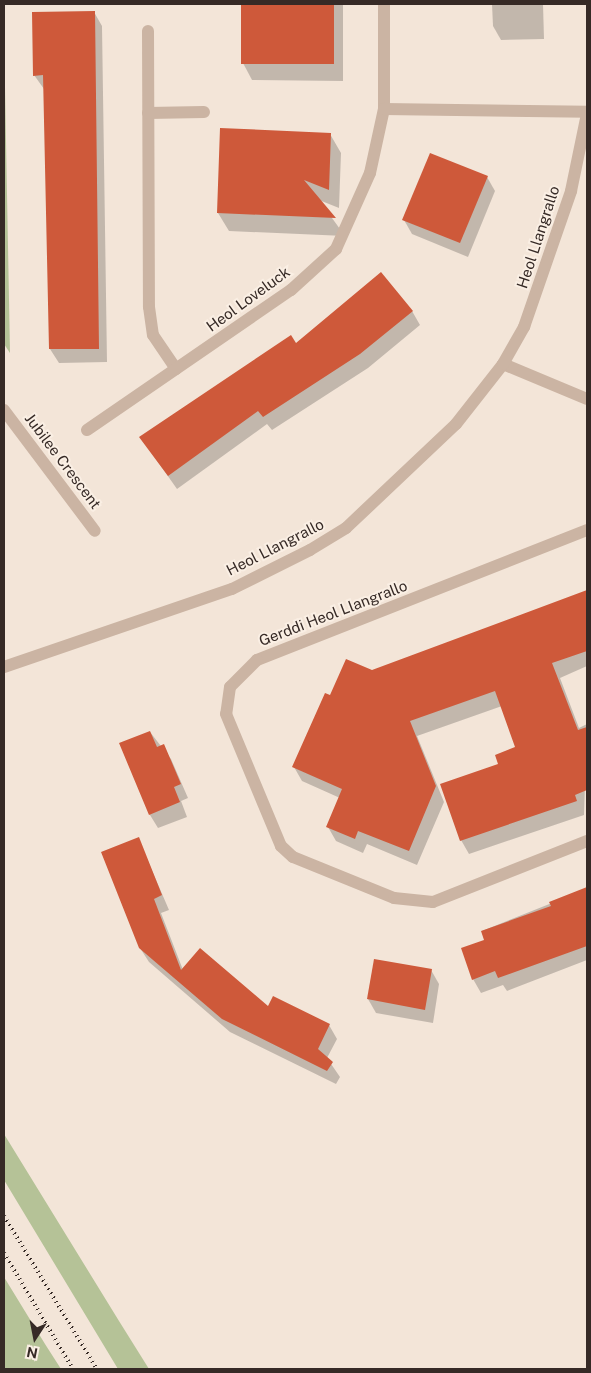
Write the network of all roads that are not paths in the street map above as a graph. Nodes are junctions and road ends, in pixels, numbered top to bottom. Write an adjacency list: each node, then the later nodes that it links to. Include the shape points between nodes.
1 (384, 4): 3 (street, Heol Loveluck)
2 (148, 31): 5 (street)
3 (384, 110): 6 (street); 8 (street, Heol Loveluck, via 370,173 336,249 291,290)
4 (204, 112): 5 (street)
5 (148, 113): 8 (street, via 149,306 153,335)
6 (587, 113): 7 (street, Heol Llangrallo, via 571,191 545,271 524,327)
7 (503, 364): 9 (street); 14 (street, Heol Llangrallo, via 456,424 346,528 310,550 232,589)
8 (176, 369): 11 (street, Heol Loveluck)
9 (587, 399)
10 (4, 410): 13 (street, Jubilee Crescent)
11 (87, 430)
12 (587, 530): 15 (street, Gerddi Heol Llangrallo, via 257,660 230,686 226,714 281,846 293,857 394,898 433,902)
13 (96, 531)
14 (4, 667)
15 (587, 841)

